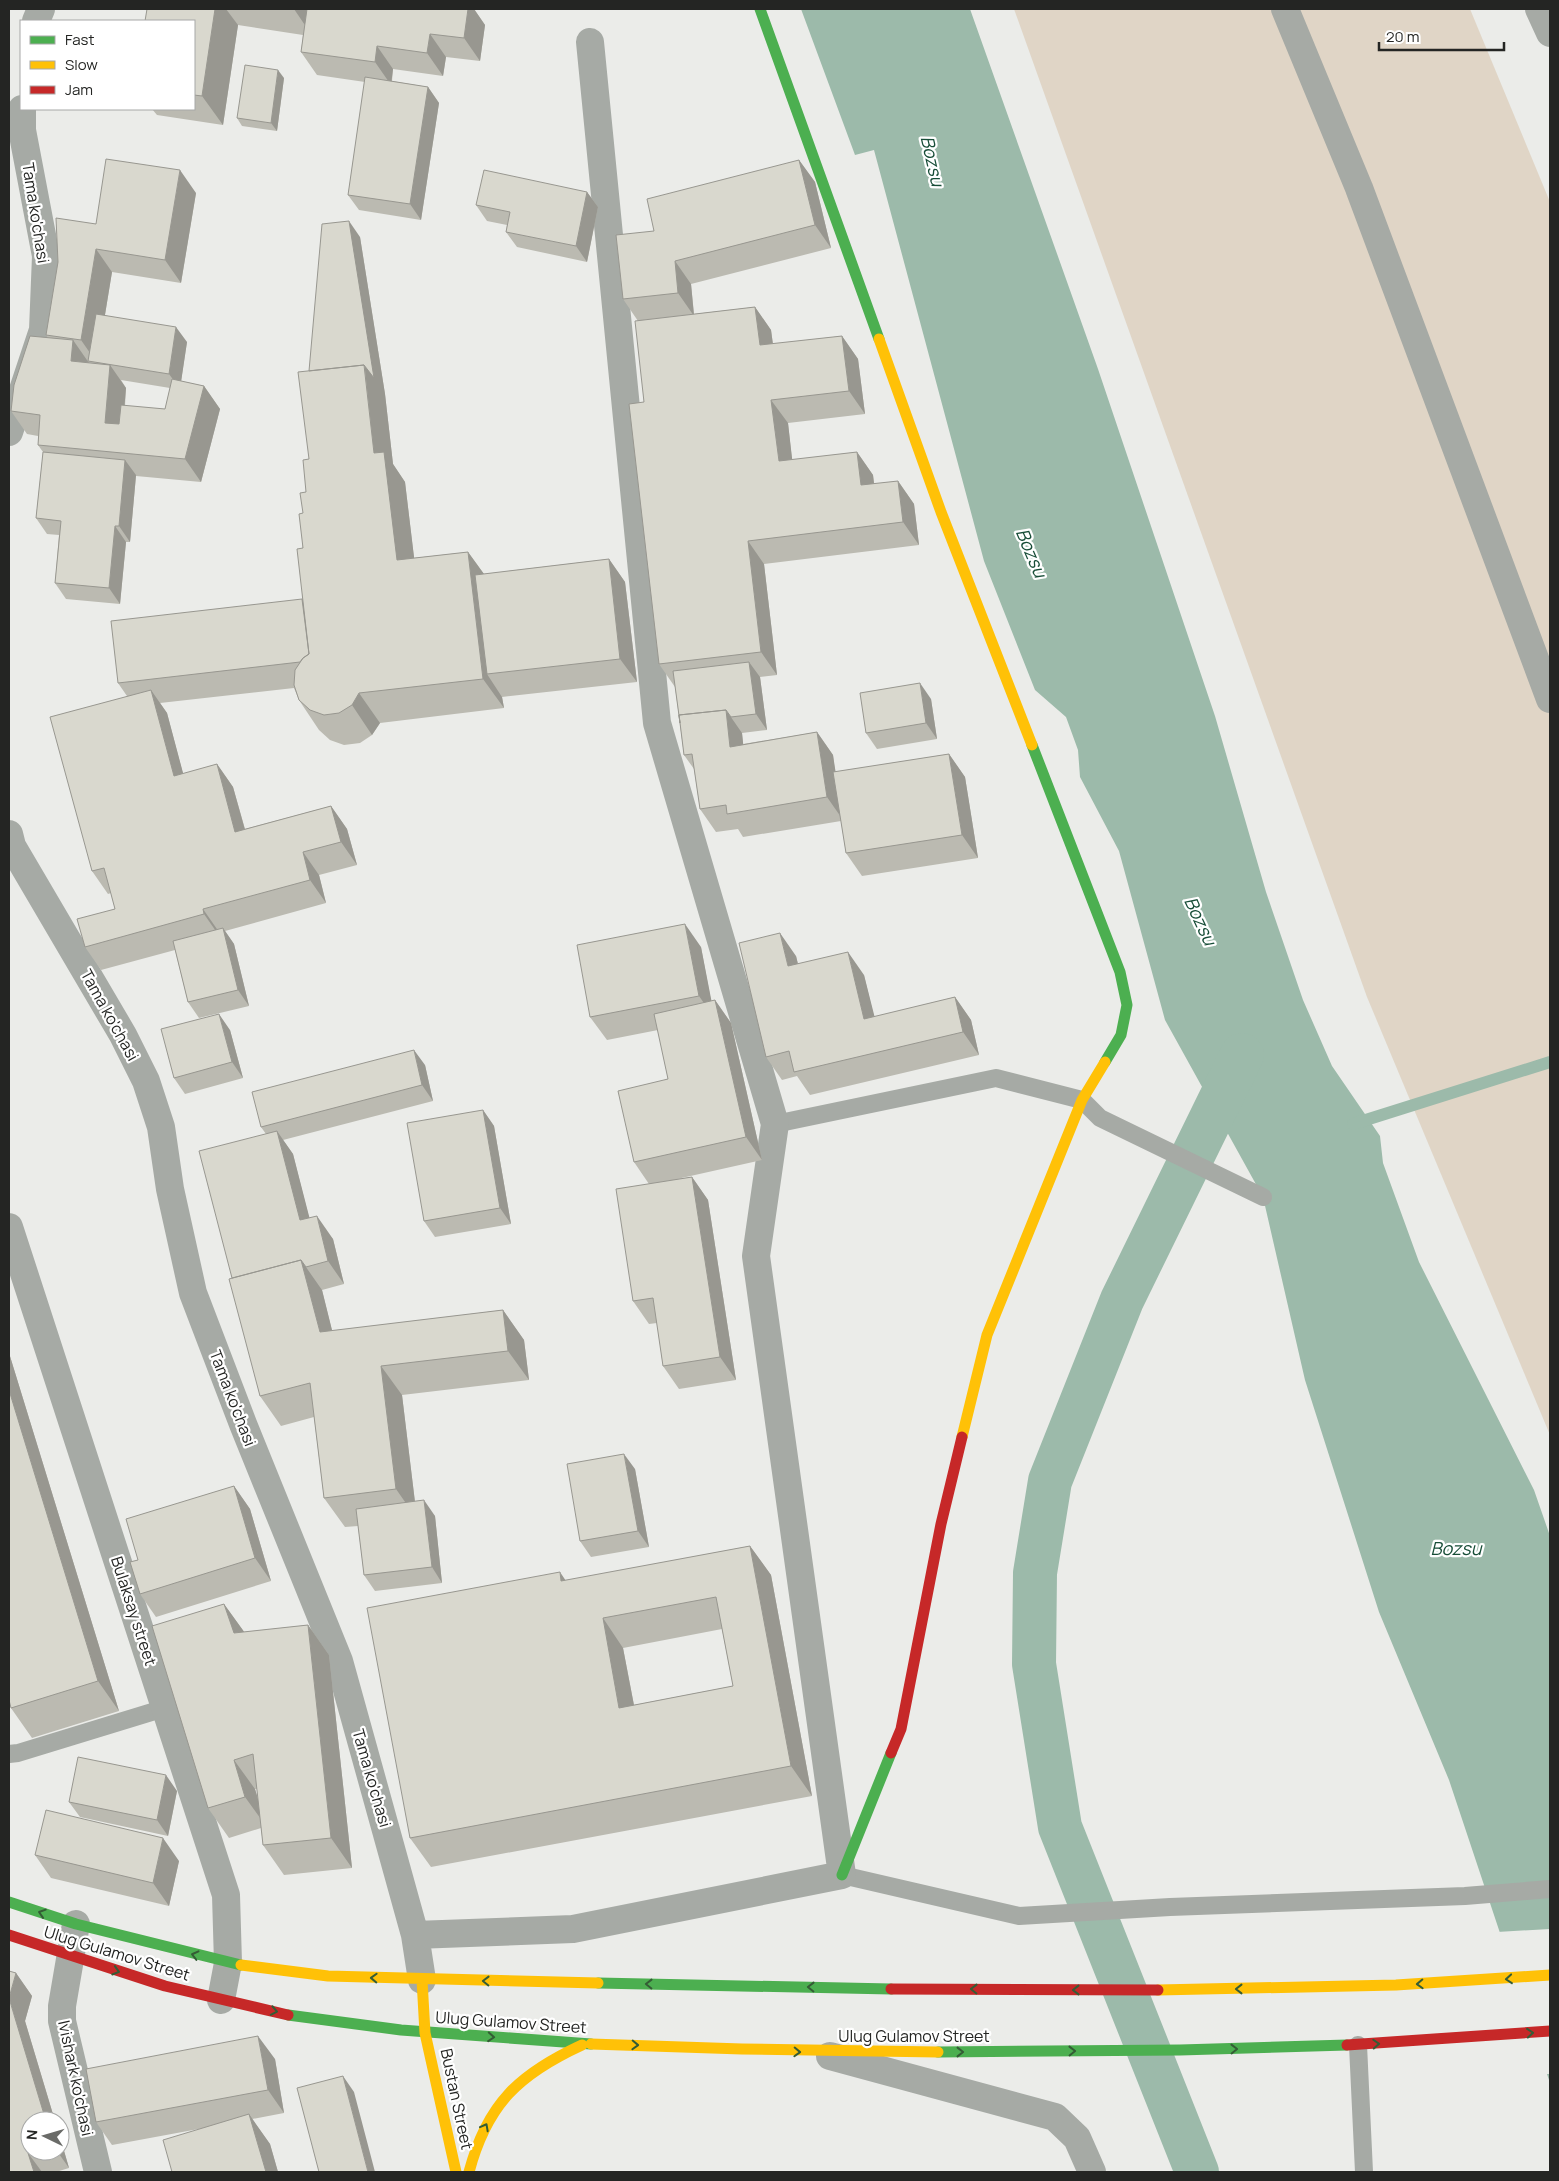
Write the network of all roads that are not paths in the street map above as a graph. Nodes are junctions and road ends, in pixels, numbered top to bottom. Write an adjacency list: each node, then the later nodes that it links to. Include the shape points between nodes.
1 (760, 9): 10 (main road, via 941,512 1120,972 1127,1005 1120,1035)
2 (1285, 9): 8 (street, via 1359,188)
3 (1540, 9): 4 (street)
4 (1550, 33)
5 (590, 42): 11 (street, via 656,723)
6 (22, 110): 7 (street, Tama ko'chasi, via 22,130 46,256 43,330)
7 (9, 432)
8 (1550, 700)
9 (9, 834): 20 (street, Tama ko'chasi, via 12,846 123,1035 146,1081 161,1128 170,1189 193,1293 339,1661)
10 (1082, 1100): 11 (lane, via 996,1078); 12 (lane, via 1100,1118); 16 (main road, via 987,1335 941,1524 901,1729)
11 (776, 1124): 16 (street, via 756,1256)
12 (1263, 1197)
13 (9, 1227): 14 (street, Bulaksay street)
14 (165, 1708): 15 (lane, via 18,1754); 23 (street, Bulaksay street, via 226,1895)
15 (9, 1754)
16 (842, 1875): 17 (lane, via 1018,1916); 20 (street, via 572,1929)
17 (1550, 1890)
18 (9, 1902): 19 (main road, Ulug Gulamov Street, one-way to 18)
19 (76, 1924): 22 (street, Ivishark ko'chasi); 23 (main road, Ulug Gulamov Street, one-way to 19)
20 (415, 1934): 25 (street, Tama ko'chasi)
21 (9, 1936): 22 (main road, Ulug Gulamov Street)
22 (70, 1957): 26 (main road, Ulug Gulamov Street, one-way to 26); 32 (street, Ivishark ko'chasi, via 62,2021)
23 (228, 1963): 25 (main road, Ulug Gulamov Street, one-way to 23, via 328,1976); 26 (street, Bulaksay street)
24 (1550, 1975): 25 (main road, Ulug Gulamov Street, one-way to 25, via 1469,1983 1288,1989 1022,1990)
25 (422, 1980): 28 (main road, Bustan Street)
26 (221, 2000): 28 (main road, Ulug Gulamov Street, one-way to 28, via 323,2020)
27 (1550, 2031): 30 (main road, Ulug Gulamov Street, one-way to 27)
28 (425, 2033): 29 (main road, Ulug Gulamov Street, one-way to 29); 33 (main road, Bustan Street)
29 (586, 2044): 31 (main road, Ulug Gulamov Street, one-way to 31); 34 (main road, one-way to 29, via 476,2147 496,2107 515,2086 560,2054)
30 (1358, 2045): 31 (main road, Ulug Gulamov Street, one-way to 30, via 1023,2052); 36 (lane)
31 (818, 2052): 35 (street, via 1055,2117 1078,2138)
32 (98, 2172)
33 (456, 2172)
34 (469, 2172)
35 (1092, 2172)
36 (1364, 2172)

